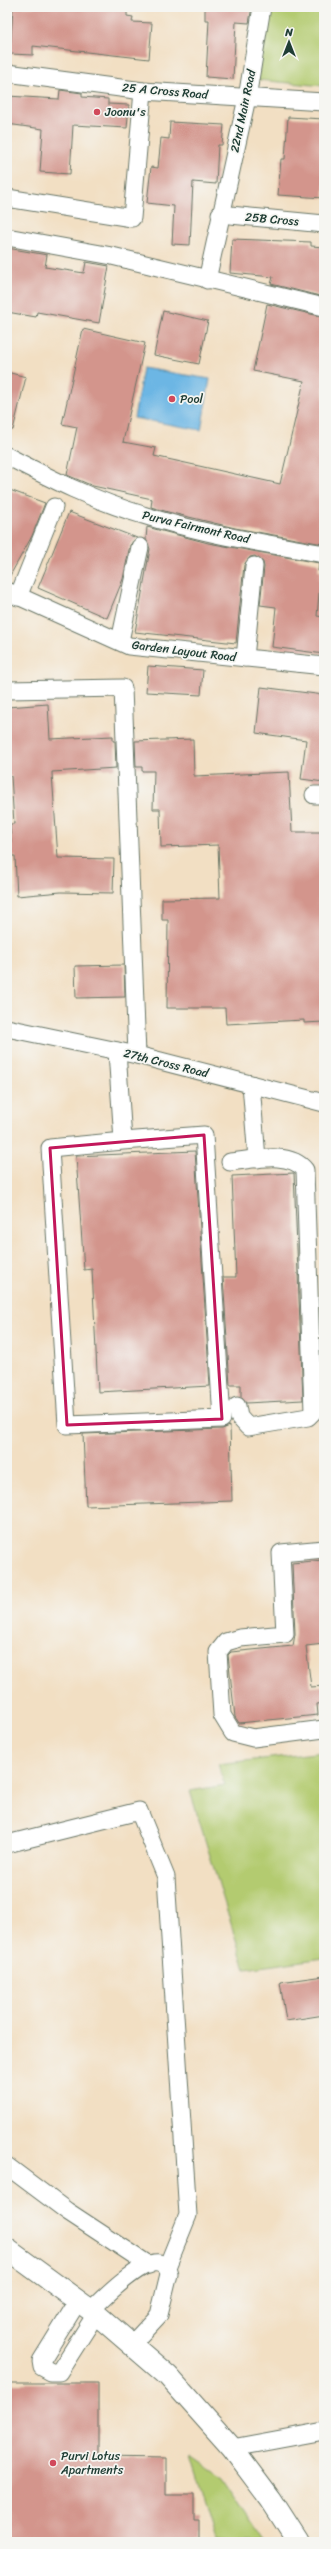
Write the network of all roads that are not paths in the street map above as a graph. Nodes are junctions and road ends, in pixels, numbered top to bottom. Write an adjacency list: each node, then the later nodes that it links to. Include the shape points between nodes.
1 (262, 7): 4 (street, 22nd Main Road)
2 (7, 73): 3 (street, 25 A Cross Road)
3 (143, 91): 4 (street, 25 A Cross Road); 6 (street, via 132,218)
4 (246, 98): 5 (street, 25 A Cross Road); 7 (street, 22nd Main Road)
5 (324, 102)
6 (7, 198)
7 (220, 214): 8 (street, 25B Cross); 10 (street, 22nd Main Road)
8 (324, 224)
9 (7, 237): 10 (street, via 112,256)
10 (207, 280): 11 (street)
11 (324, 307)
12 (7, 456): 15 (street, Purva Fairmont Road, via 59,484 142,515 178,525)
13 (54, 507): 17 (street)
14 (140, 547): 18 (street)
15 (324, 554)
16 (254, 566): 19 (street)
17 (13, 594): 18 (street, Garden Layout Road)
18 (120, 641): 19 (street, Garden Layout Road, via 129,646)
19 (245, 658): 20 (street, Garden Layout Road)
20 (324, 666)
21 (7, 690): 24 (street, via 123,688)
22 (7, 1028): 23 (street, 27th Cross Road)
23 (117, 1050): 24 (street, 27th Cross Road); 27 (street)
24 (137, 1055): 25 (street, 27th Cross Road)
25 (251, 1084): 26 (street, 27th Cross Road); 28 (street)
26 (324, 1103)
27 (124, 1141): 27 (street, via 50,1148 67,1425 222,1419 204,1135)
28 (257, 1159): 29 (street); 30 (street, via 292,1160 305,1170 313,1412 308,1417 248,1427 238,1417)
29 (230, 1162)
30 (237, 1406)
31 (324, 1549): 32 (street, via 281,1553 285,1634 240,1638 226,1642 218,1652 222,1715 233,1733 253,1738)
32 (324, 1729)
33 (7, 1844): 37 (street, via 140,1811 166,1876 188,2215)
34 (7, 2166): 36 (street, via 67,2211)
35 (7, 2249): 38 (street)
36 (149, 2265): 37 (street, via 159,2263); 38 (street, via 117,2284)
37 (167, 2267): 39 (street, via 169,2274 159,2315)
38 (88, 2309): 39 (street)
39 (132, 2345): 41 (street, via 168,2376)
40 (324, 2431): 41 (street)
41 (232, 2448): 42 (street, via 271,2500)
42 (298, 2542)

